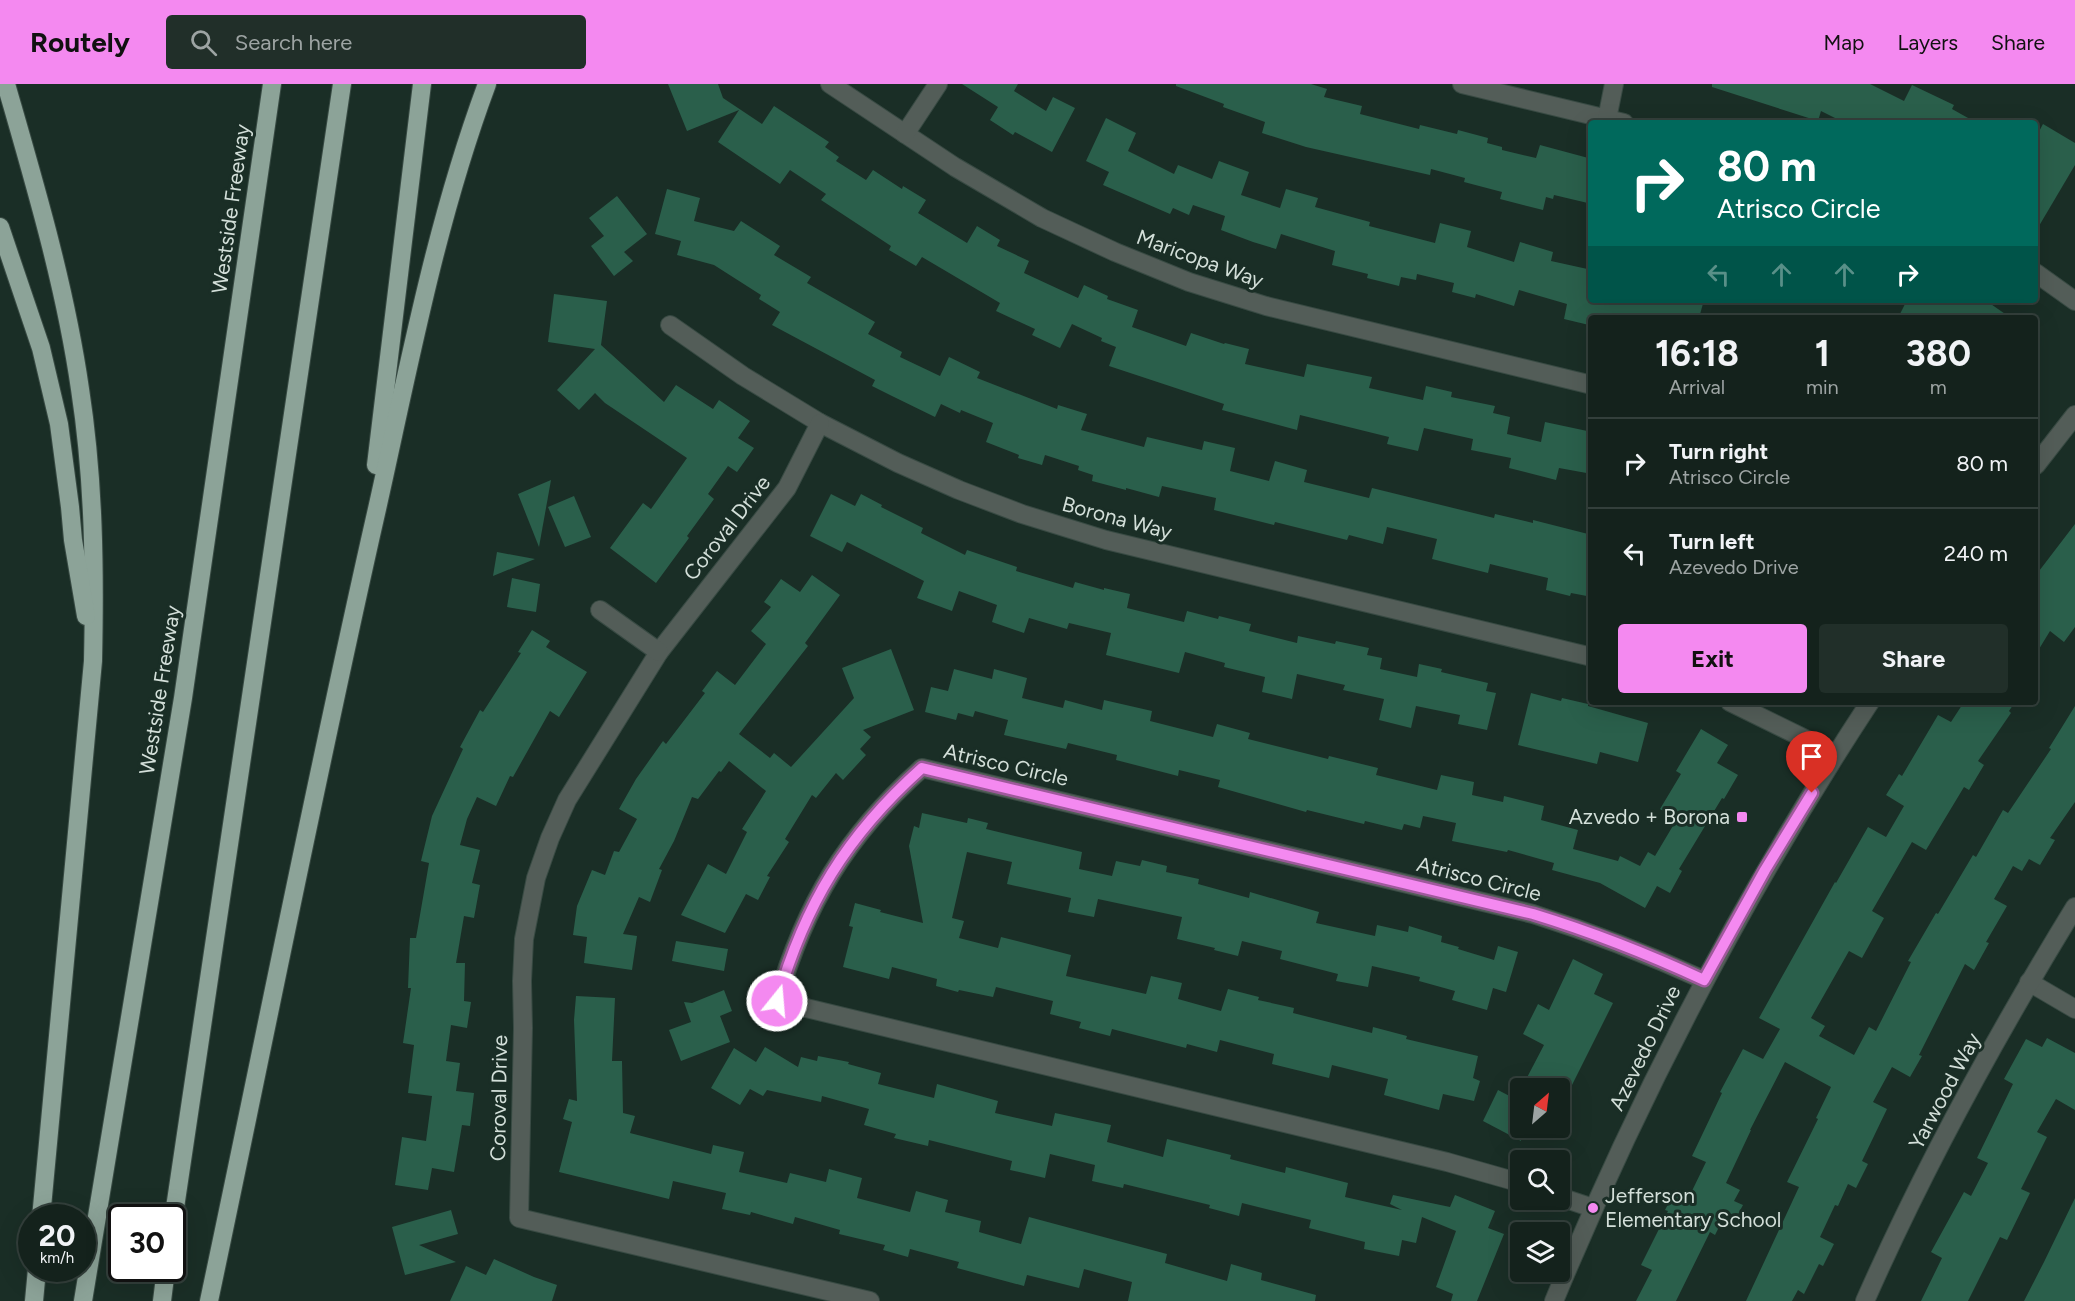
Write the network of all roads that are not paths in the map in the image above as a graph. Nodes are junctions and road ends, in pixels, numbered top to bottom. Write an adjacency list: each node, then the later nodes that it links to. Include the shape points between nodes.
1 (6, 84): 25 (highway, via 50,237 81,390 95,570)
2 (272, 84): 41 (highway, Westside Freeway, via 183,698)
3 (342, 84): 36 (highway)
4 (422, 84): 21 (highway)
5 (487, 84): 21 (highway, via 439,234)
6 (830, 84): 12 (street, Maricopa Way)
7 (938, 84): 12 (street)
8 (1462, 84): 10 (street)
9 (1614, 84): 11 (street)
10 (1611, 120)
11 (1615, 120)
12 (905, 134): 17 (street, Maricopa Way, via 1042,218 1189,282 1266,306)
13 (0, 227): 25 (highway, via 41,348 59,424)
14 (2038, 274): 15 (street)
15 (2075, 301)
16 (670, 325): 19 (street, Borona Way, via 742,376)
17 (1588, 384)
18 (2075, 415): 20 (street)
19 (820, 423): 23 (street, Coroval Drive, via 787,488); 24 (street, Borona Way, via 959,490 1106,540)
20 (2038, 462)
21 (365, 562): 43 (highway)
22 (600, 610): 23 (street)
23 (659, 652): 44 (street, Coroval Drive, via 567,800 536,878 524,939 519,1218)
24 (1588, 656)
25 (93, 662): 35 (highway)
26 (1736, 705): 28 (street)
27 (1868, 705): 28 (street, Azevedo Drive)
28 (1836, 754): 30 (street, Azevedo Drive)
29 (2075, 908): 31 (street, Yarwood Way)
30 (1704, 980): 33 (street, Atrisco Circle, via 1592,932 1533,914 922,768 867,822 827,879 805,920 777,1001); 37 (street, Azevedo Drive)
31 (2029, 982): 32 (street); 46 (street, Yarwood Way, via 1962,1101)
32 (2075, 1009)
33 (1510, 1180)
34 (1570, 1200): 37 (street)
35 (42, 1204)
36 (176, 1204)
37 (1593, 1208): 45 (street, Azevedo Drive)
38 (36, 1282): 40 (highway)
39 (164, 1282): 42 (highway)
40 (34, 1301)
41 (82, 1301)
42 (162, 1301)
43 (209, 1301)
44 (870, 1301)
45 (1554, 1301)
46 (1865, 1301)

